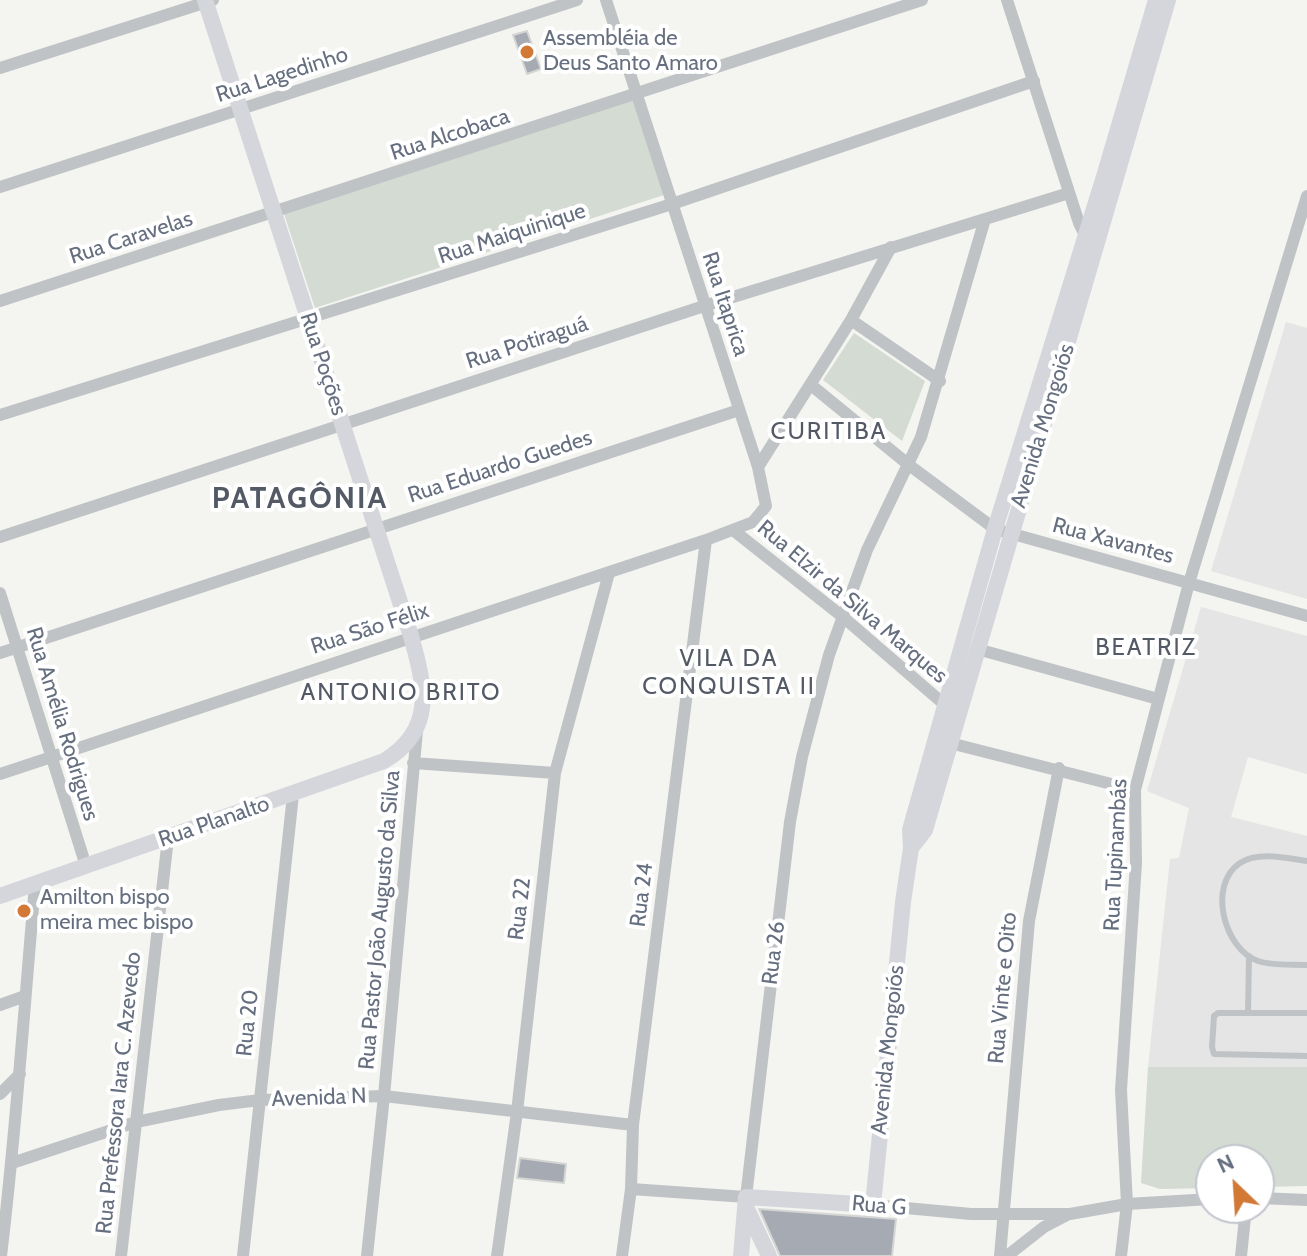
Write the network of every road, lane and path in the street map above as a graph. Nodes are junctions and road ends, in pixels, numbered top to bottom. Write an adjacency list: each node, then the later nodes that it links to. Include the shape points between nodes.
1 (577, 0): 11 (street, Rua Lagedinho)
2 (606, 0): 10 (street, Rua Itaprica)
3 (922, 0): 10 (street, Rua Alcobaca)
4 (1007, 0): 9 (street)
5 (1156, 0): 18 (street, Avenida Mongoiós)
6 (1168, 0): 18 (street, Avenida Mongoiós)
7 (208, 1): 8 (street); 11 (street, Rua Poções)
8 (0, 68)
9 (1034, 81): 13 (street); 15 (street, Rua Maiquinique)
10 (637, 94): 15 (street, Rua Itaprica); 16 (street, Rua Alcobaca)
11 (242, 109): 12 (street, Rua Lagedinho); 16 (street, Rua Poções)
12 (0, 187)
13 (1069, 193): 17 (street, Rua Potiraguá); 18 (street, via 1079,223)
14 (1307, 196): 38 (street, Rua Tupinambás)
15 (672, 204): 21 (street, Rua Itaprica); 22 (street, Rua Maiquinique)
16 (274, 213): 20 (street, Rua Caravelas); 22 (street, Rua Poções)
17 (985, 219): 19 (street, Rua Potiraguá); 24 (street, Rua 26)
18 (1093, 236): 34 (street, Avenida Mongoiós)
19 (891, 247): 21 (street, Rua Potiraguá); 23 (street)
20 (0, 301)
21 (704, 306): 26 (street, Rua Itaprica); 28 (street, Rua Potiraguá)
22 (309, 320): 27 (street, Rua Maiquinique); 28 (street, Rua Poções)
23 (851, 320): 24 (street); 25 (street)
24 (940, 381): 29 (street, Rua 26)
25 (811, 385): 29 (street, Rua Xavantes); 30 (street)
26 (739, 410): 30 (street, Rua Itaprica); 32 (street, Rua Eduardo Guedes)
27 (0, 415)
28 (343, 424): 32 (street, Rua Poções); 35 (street, Rua Potiraguá)
29 (909, 465): 34 (street, Rua Xavantes); 41 (street, Rua 26, via 867,550)
30 (758, 467): 31 (street, Rua Itaprica, via 766,506)
31 (753, 522): 33 (street, Rua São Félix)
32 (374, 529): 42 (street, Rua Poções); 43 (street, Rua Eduardo Guedes)
33 (733, 530): 36 (street, Rua São Félix); 41 (street, Rua Elzir da Silva Marques)
34 (1002, 532): 38 (street, Rua Xavantes); 44 (street, Avenida Mongoiós); 47 (street, Avenida Mongoiós)
35 (0, 537)
36 (706, 540): 37 (street, Rua São Félix); 77 (street, Rua 24)
37 (609, 573): 42 (street, Rua São Félix); 53 (street, Rua 22)
38 (1189, 583): 40 (street, Rua Xavantes); 46 (street, Rua Tupinambás)
39 (0, 593): 43 (street, Rua Amélia Rodrigues)
40 (1307, 616)
41 (843, 617): 47 (street, Rua Elzir da Silva Marques); 83 (street, Rua 26, via 802,757 790,822)
42 (411, 636): 48 (street, Rua Poções, via 423,699); 50 (street, Rua São Félix)
43 (17, 648): 45 (street, Rua Eduardo Guedes); 50 (street, Rua Amélia Rodrigues)
44 (977, 649): 46 (street); 49 (street, Avenida Mongoiós)
45 (0, 653)
46 (1158, 699): 55 (street, Rua Tupinambás)
47 (945, 705): 58 (street, Avenida Mongoiós, via 910,830)
48 (417, 731): 51 (street, Rua Pastor João Augusto da Silva); 56 (street, Rua Planalto, via 384,761)
49 (950, 743): 52 (street); 58 (street, Avenida Mongoiós, via 925,830)
50 (52, 756): 54 (street, Rua São Félix); 60 (street, Rua Amélia Rodrigues)
51 (413, 763): 53 (street); 72 (street, Rua Pastor João Augusto da Silva)
52 (1059, 768): 55 (street); 86 (street, Rua Vinte e Oito, via 1029,921)
53 (555, 773): 74 (street, Rua 22)
54 (0, 774)
55 (1135, 790): 84 (street, Rua Tupinambás, via 1136,863 1121,1090)
56 (293, 795): 57 (street, Rua Planalto); 73 (street, Rua 20)
57 (168, 838): 60 (street, Rua Planalto); 76 (street, Rua Prefessora Iara C. Azevedo)
58 (911, 848): 85 (street, Avenida Mongoiós)
59 (1307, 861): 63 (lane, via 1258,857 1240,862 1228,875 1224,914 1230,936)
60 (86, 866): 61 (street, Rua Planalto)
61 (35, 885): 62 (street, Rua Planalto); 65 (street)
62 (0, 896)
63 (1249, 956): 64 (lane, via 1259,962); 67 (lane)
64 (1307, 965)
65 (25, 996): 66 (street); 70 (street)
66 (0, 1005)
67 (1248, 1013): 68 (lane); 69 (lane, via 1214,1016 1214,1054)
68 (1307, 1013)
69 (1307, 1056)
70 (20, 1074): 71 (street); 75 (street)
71 (0, 1094)
72 (384, 1096): 73 (street, Avenida N); 74 (street, Avenida N); 92 (street, Rua Pastor João Augusto da Silva)
73 (260, 1100): 76 (street, Avenida N); 91 (street, Rua 20)
74 (517, 1112): 77 (street, Avenida N); 93 (street, Rua 22)
75 (6, 1121): 78 (street)
76 (136, 1122): 78 (street, Avenida N); 90 (street, Rua Prefessora Iara C. Azevedo)
77 (633, 1125): 79 (street, Rua 24)
78 (12, 1163): 89 (street)
79 (631, 1189): 83 (street, Rua G); 94 (street, Rua 24)
80 (1275, 1199): 82 (street)
81 (1195, 1200): 84 (street, Rua G)
82 (1307, 1200)
83 (746, 1201): 85 (street, Rua G); 95 (street, Rua 26); 96 (street)
84 (1127, 1204): 87 (street, Rua G); 99 (street, Rua Tupinambás)
85 (873, 1205): 86 (street, Rua G)
86 (1006, 1214): 87 (street, Rua G); 97 (street, Rua Vinte e Oito)
87 (1070, 1214): 98 (street)
88 (1244, 1224): 100 (street)
89 (1, 1256)
90 (121, 1256)
91 (243, 1256)
92 (367, 1256)
93 (497, 1256)
94 (622, 1256)
95 (741, 1256)
96 (769, 1256)
97 (1000, 1256)
98 (1007, 1256)
99 (1121, 1256)
100 (1241, 1256)

